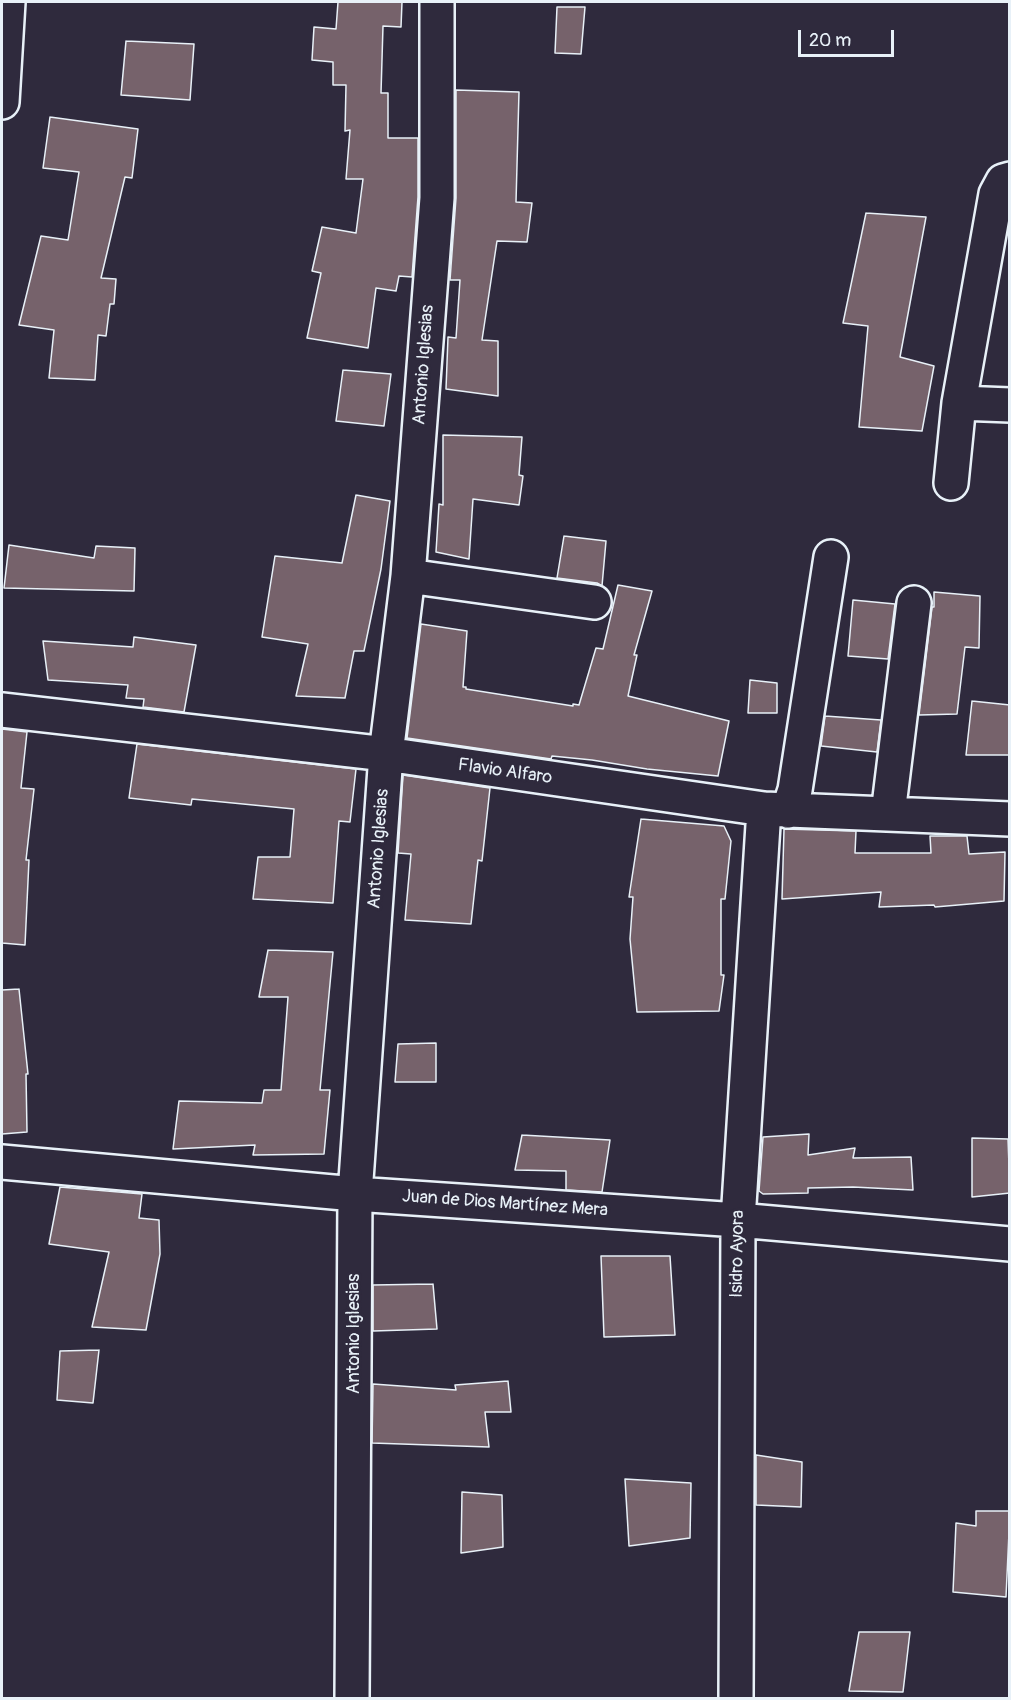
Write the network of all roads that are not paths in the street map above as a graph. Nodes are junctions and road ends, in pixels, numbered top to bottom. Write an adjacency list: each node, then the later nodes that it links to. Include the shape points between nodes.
1 (8, 2): 3 (street)
2 (437, 2): 9 (street, Antonio Iglesias, via 437,198)
3 (2, 102)
4 (1010, 179): 5 (street, via 1003,181 996,194)
5 (959, 403): 6 (street); 7 (street)
6 (1010, 405)
7 (951, 483)
8 (831, 557): 14 (street, Isidro Ayora, via 795,790)
9 (408, 576): 10 (street); 13 (street, Antonio Iglesias)
10 (594, 602)
11 (914, 603): 15 (street)
12 (2, 710): 13 (street, Flavio Alfaro)
13 (386, 754): 14 (street, Flavio Alfaro); 18 (street, Antonio Iglesias)
14 (776, 810): 15 (street, Flavio Alfaro); 19 (street, Isidro Ayora)
15 (888, 814): 16 (street, Flavio Alfaro)
16 (1010, 819)
17 (2, 1162): 18 (street, Juan de Dios Martínez Mera)
18 (355, 1194): 19 (street, Juan de Dios Martínez Mera); 21 (street, Antonio Iglesias)
19 (738, 1220): 20 (street, Juan de Dios Martínez Mera); 22 (street, Isidro Ayora)
20 (1010, 1244)
21 (352, 1698)
22 (736, 1698)

